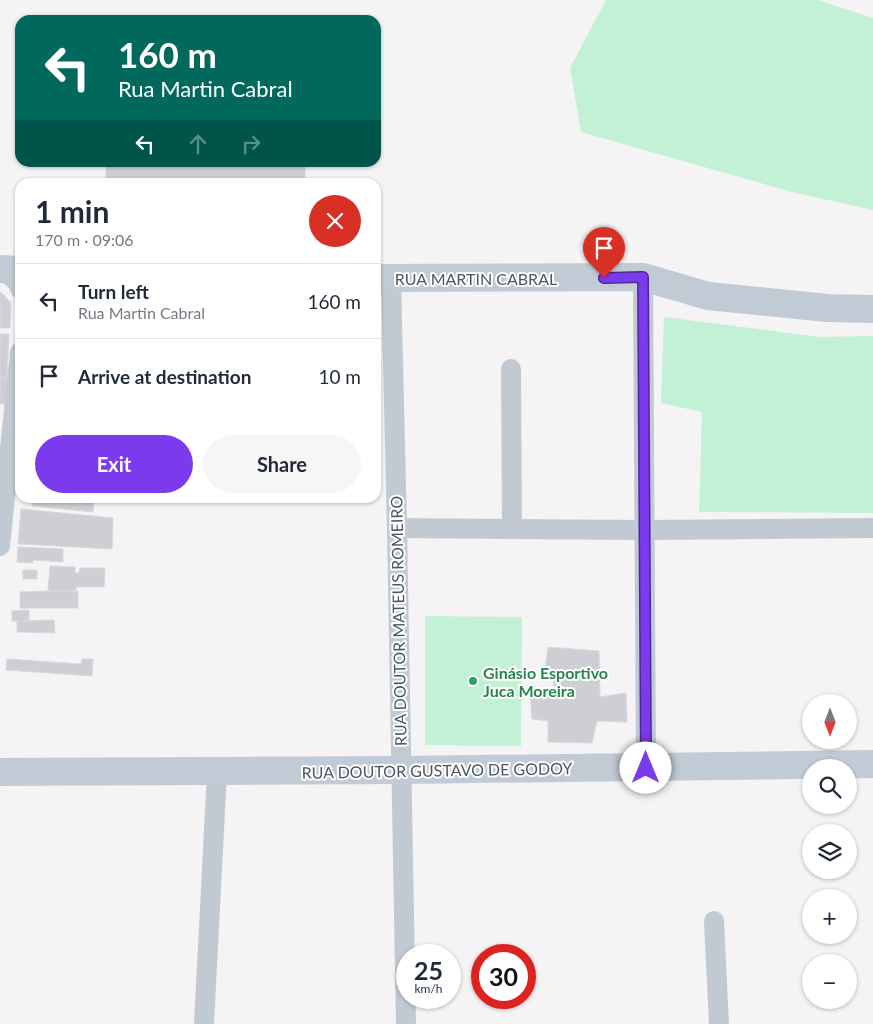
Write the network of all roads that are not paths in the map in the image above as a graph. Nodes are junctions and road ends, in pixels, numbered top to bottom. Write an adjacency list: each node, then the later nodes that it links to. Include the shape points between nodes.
1 (643, 277): 2 (main road, RUA MARTIN CABRAL); 3 (main road, RUA MARTIN CABRAL, via 708,296 827,308); 10 (street)
2 (383, 278): 7 (street, RUA DOUTOR MATEUS ROMEIRO)
3 (873, 309)
4 (511, 369): 9 (street)
5 (15, 397): 6 (street)
6 (1, 523): 11 (street)
7 (397, 528): 9 (street); 14 (street, RUA DOUTOR MATEUS ROMEIRO)
8 (873, 528): 10 (street)
9 (512, 529): 10 (street)
10 (645, 530): 13 (street)
11 (0, 546)
12 (873, 764): 13 (main road, RUA DOUTOR GUSTAVO DE GODOY)
13 (646, 768): 14 (main road, RUA DOUTOR GUSTAVO DE GODOY)
14 (401, 770): 16 (main road, RUA DOUTOR GUSTAVO DE GODOY); 19 (street, RUA DOUTOR MATEUS ROMEIRO)
15 (0, 772): 16 (main road, RUA DOUTOR GUSTAVO DE GODOY)
16 (217, 772): 18 (street)
17 (714, 922): 20 (street)
18 (204, 1024)
19 (406, 1024)
20 (719, 1024)

